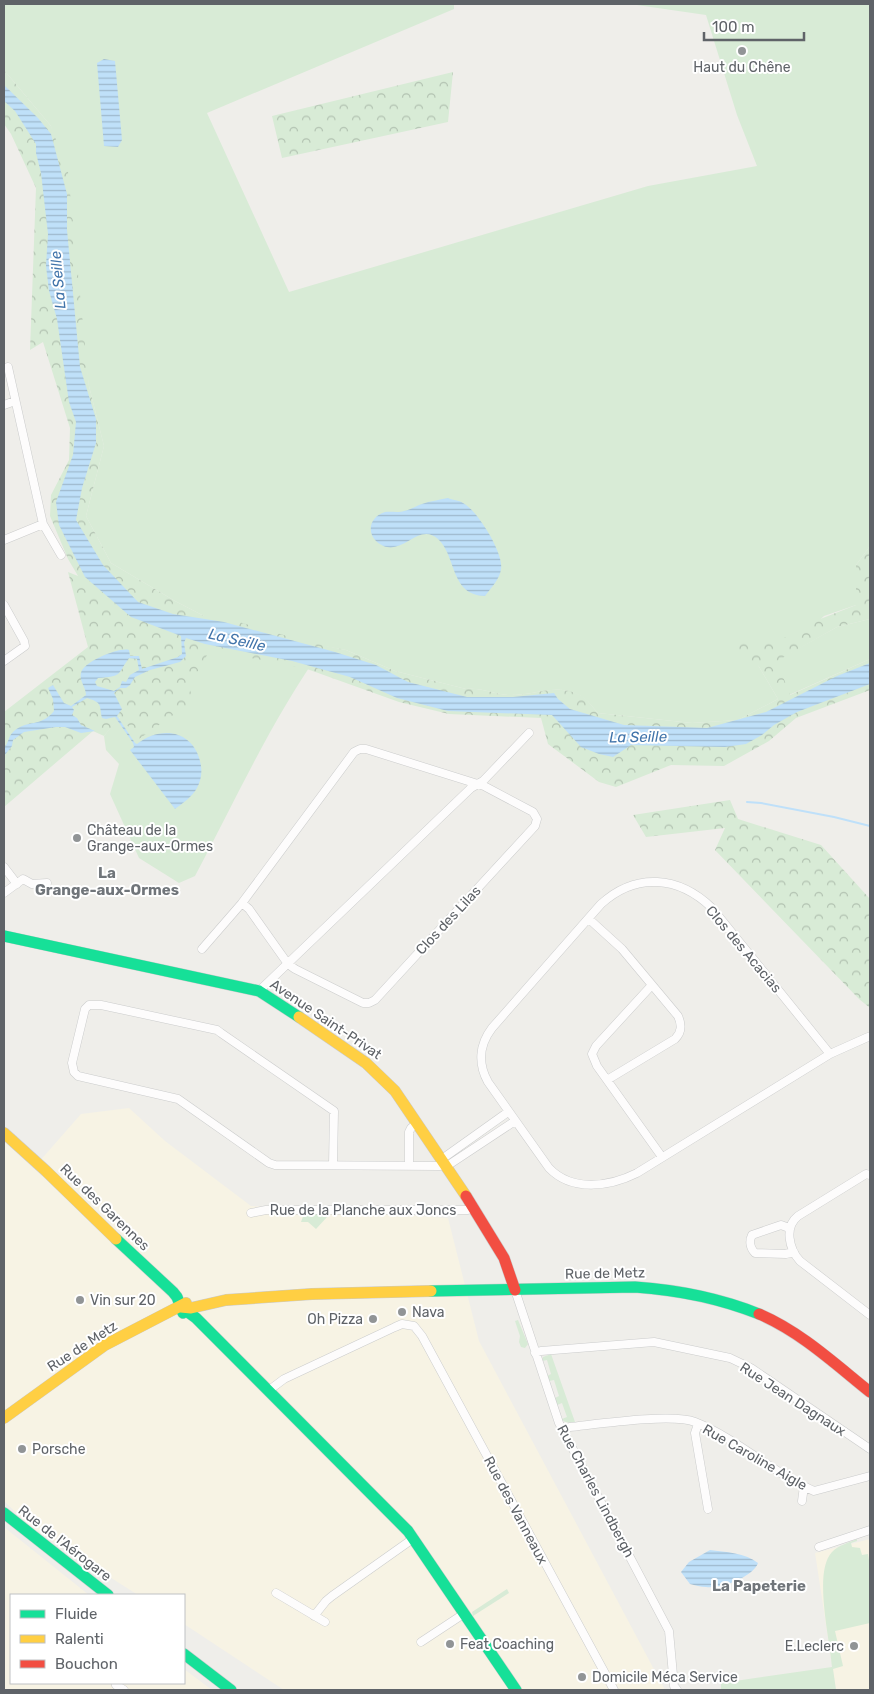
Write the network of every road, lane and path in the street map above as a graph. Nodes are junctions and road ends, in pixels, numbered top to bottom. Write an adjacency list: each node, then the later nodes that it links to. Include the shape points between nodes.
1 (8, 366): 2 (street)
2 (15, 401): 3 (street); 4 (street)
3 (4, 404)
4 (43, 524): 5 (street); 6 (street)
5 (4, 540)
6 (61, 555)
7 (4, 605): 8 (street, via 25,646)
8 (4, 661)
9 (529, 733): 10 (street)
10 (476, 784): 15 (street, Clos des Lilas, via 366,749 357,750); 19 (street); 19 (street, Clos des Lilas, via 532,812 537,819 535,826 375,1000 363,1003)
11 (4, 867): 13 (street)
12 (47, 883): 13 (street, via 32,884 24,879)
13 (17, 884): 14 (street)
14 (4, 893)
15 (242, 903): 18 (street, Clos des Lilas); 19 (street, Clos des Lilas)
16 (589, 919): 20 (street, via 622,949); 25 (street, Clos des Acacias, via 615,893 640,883 658,882 692,892 712,908); 27 (street, Clos des Acacias, via 484,1040 481,1059 484,1076)
17 (4, 936): 21 (street, Avenue Saint-Privat)
18 (202, 949)
19 (288, 964): 21 (street)
20 (651, 986): 26 (street, via 592,1051 594,1061); 26 (street, via 678,1016 680,1031 675,1038)
21 (259, 992): 29 (street, Avenue Saint-Privat, via 374,1069 395,1091)
22 (79, 1002): 23 (street)
23 (85, 1009): 33 (street, via 89,1005 101,1004 217,1030 334,1111); 33 (street, via 72,1063 78,1076 178,1099 269,1164)
24 (868, 1037): 25 (street, Clos des Acacias)
25 (830, 1054): 31 (street, Clos des Acacias)
26 (607, 1080): 31 (street)
27 (508, 1112): 28 (street, Clos des Acacias); 32 (street)
28 (515, 1121): 31 (street, Clos des Acacias, via 554,1174 576,1184 601,1184 623,1179); 32 (street)
29 (417, 1124): 32 (street, Avenue Saint-Privat); 34 (street, via 409,1132)
30 (4, 1133): 41 (street, Rue des Garennes, via 173,1292)
31 (662, 1157)
32 (444, 1163): 34 (street, via 440,1166); 36 (street, Avenue Saint-Privat)
33 (333, 1165): 34 (street)
34 (409, 1166)
35 (870, 1175): 38 (street, via 866,1174 798,1216)
36 (474, 1207): 37 (street, Rue de la Planche aux Joncs, via 468,1210 266,1210); 40 (street, Avenue Saint-Privat, via 503,1252)
37 (251, 1213)
38 (789, 1228): 39 (street); 39 (street, via 781,1225 752,1234 752,1249 755,1253)
39 (794, 1252): 42 (street, via 803,1264)
40 (515, 1290): 41 (street, Rue de Metz, via 312,1294 226,1300 191,1308); 43 (street, Rue Charles Lindbergh); 45 (street, Rue de Metz, via 657,1288 722,1300 786,1329)
41 (181, 1307): 44 (street, Rue des Garennes, via 186,1320 220,1345); 46 (street, Rue de Metz, via 105,1345)
42 (870, 1316)
43 (535, 1353): 48 (street, Rue Charles Lindbergh); 49 (street, Rue Jean Dagnaux, via 654,1342 730,1358 751,1368)
44 (268, 1390): 56 (street, Rue des Garennes); 68 (street, Rue des Vanneaux, via 284,1379 402,1324 412,1325 418,1330)
45 (870, 1392)
46 (4, 1418)
47 (698, 1424): 48 (street, Rue Caroline Aigle, via 665,1419); 51 (street, Rue Caroline Aigle); 53 (street, Rue Caroline Aigle, via 695,1433)
48 (563, 1430): 69 (street, Rue Charles Lindbergh, via 669,1630)
49 (870, 1449)
50 (870, 1476): 51 (street, Rue Caroline Aigle, via 819,1491)
51 (804, 1486): 52 (street)
52 (802, 1501)
53 (708, 1509)
54 (4, 1513): 59 (street, Rue de l'Aérogare)
55 (870, 1530): 57 (street)
56 (414, 1538): 60 (street, Rue des Garennes); 61 (street, via 332,1596)
57 (819, 1547)
58 (276, 1593): 61 (street)
59 (107, 1594)
60 (465, 1613): 63 (street); 67 (street, Rue des Garennes)
61 (314, 1616): 62 (street)
62 (324, 1622)
63 (421, 1642)
64 (185, 1655): 65 (street)
65 (223, 1686): 66 (street)
66 (232, 1690)
67 (516, 1690)
68 (614, 1690)
69 (677, 1690)

